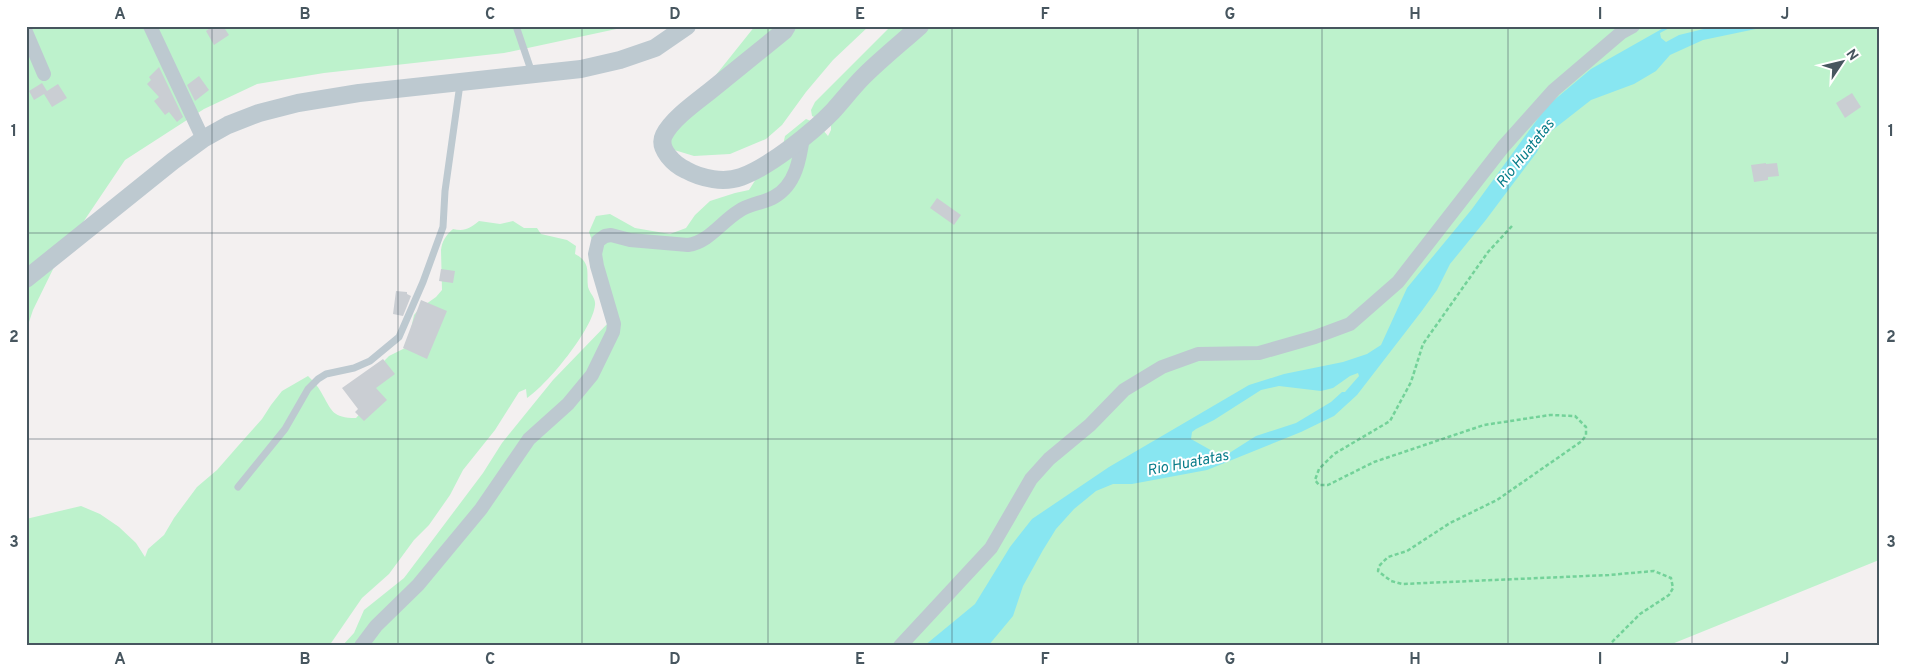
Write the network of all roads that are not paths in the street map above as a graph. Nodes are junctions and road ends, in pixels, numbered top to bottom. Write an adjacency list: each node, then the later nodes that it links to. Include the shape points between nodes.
1 (150, 26): 12 (street)
2 (516, 26): 9 (lane)
3 (687, 26): 9 (street, via 655,48 620,60)
4 (787, 26): 11 (street, via 682,114 663,136 662,145 676,164 686,171 704,178 723,180 740,177 767,164)
5 (920, 26): 11 (street)
6 (1633, 26): 16 (street, via 1554,90 1503,147 1398,282 1350,324 1259,353 1198,354 1162,366 1124,390 1031,479 991,548)
7 (26, 32): 8 (street)
8 (44, 74)
9 (532, 75): 10 (street)
10 (460, 83): 12 (street, via 401,88 298,104 251,116); 14 (lane, via 443,227 424,282 399,337 370,361 318,379 308,389 285,429)
11 (803, 137): 15 (street, via 798,169 785,188 776,196 739,210 698,244 630,240 611,235 598,241 597,266 614,324 592,375 568,404 529,439 475,516 418,585 376,626)
12 (203, 139): 13 (street)
13 (26, 279)
14 (238, 487)
15 (361, 646)
16 (900, 646)

